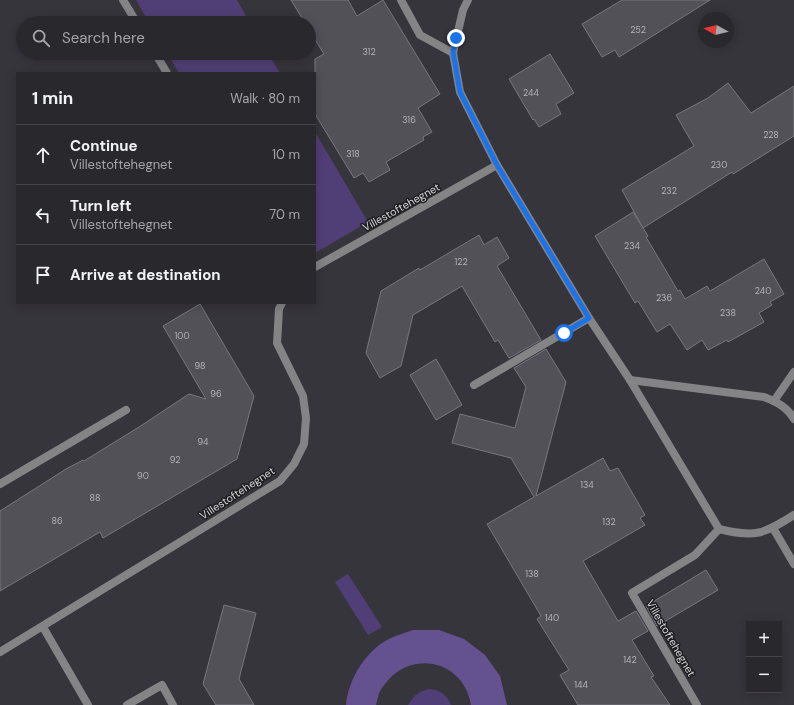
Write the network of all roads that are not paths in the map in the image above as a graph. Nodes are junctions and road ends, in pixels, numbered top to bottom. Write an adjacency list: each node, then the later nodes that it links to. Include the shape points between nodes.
1 (123, 0): 4 (street)
2 (401, 0): 5 (street, via 420,35)
3 (468, 0): 5 (street, via 463,10)
4 (133, 16)
5 (453, 52): 8 (street, via 460,92)
6 (159, 60): 7 (street)
7 (166, 72)
8 (497, 165): 9 (street, Villestoftehegnet); 11 (street)
9 (316, 266)
10 (282, 304): 23 (street, Villestoftehegnet, via 276,343 303,396 306,418 304,444 294,464 280,481)
11 (589, 318): 13 (street); 14 (street)
12 (794, 372): 15 (street)
13 (630, 380): 15 (street, via 764,397); 21 (street)
14 (474, 385)
15 (774, 401): 17 (street, via 789,410)
16 (126, 410): 18 (street)
17 (794, 419)
18 (0, 484)
19 (794, 515): 20 (street)
20 (773, 528): 21 (street, via 753,534 736,534); 22 (street)
21 (720, 529): 28 (street, Villestoftehegnet, via 696,555 632,593)
22 (794, 564)
23 (43, 627): 24 (street, Villestoftehegnet); 25 (street)
24 (0, 652)
25 (88, 705)
26 (127, 705): 27 (street, via 162,685)
27 (173, 705)
28 (697, 705)

